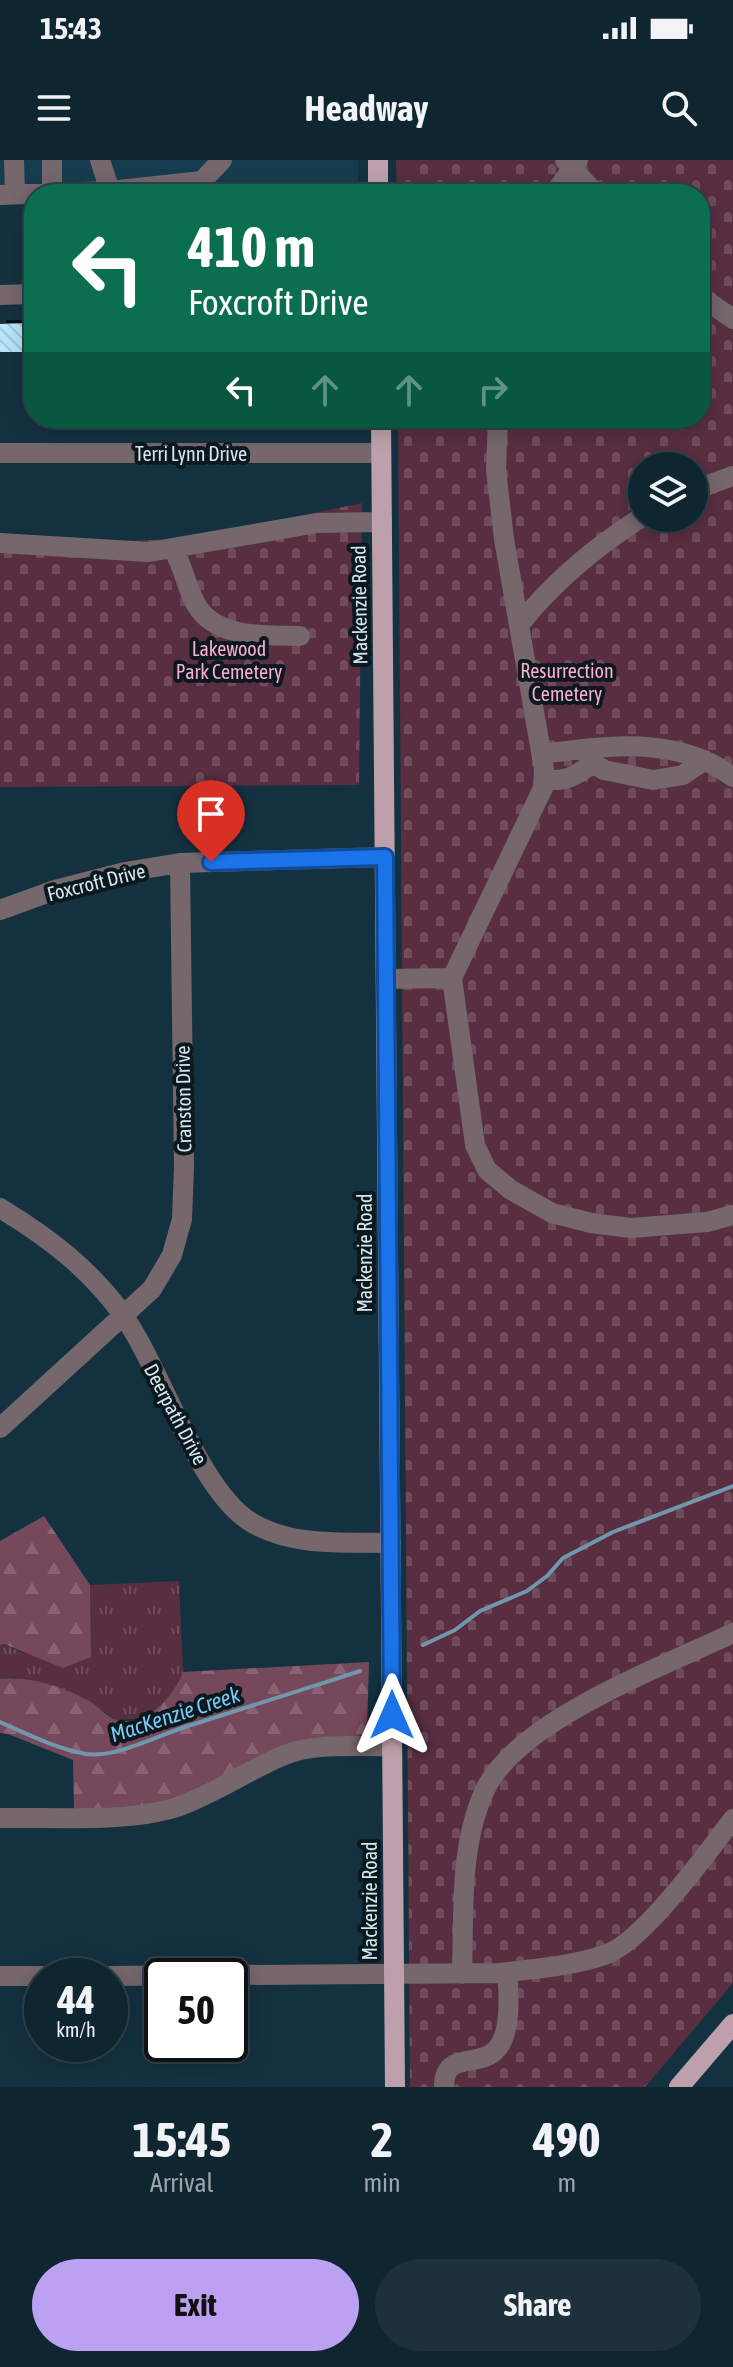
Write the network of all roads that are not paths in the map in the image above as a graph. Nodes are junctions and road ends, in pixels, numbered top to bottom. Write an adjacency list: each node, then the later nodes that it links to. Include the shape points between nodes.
1 (14, 160): 13 (street)
2 (52, 160): 7 (street)
3 (100, 160): 8 (street)
4 (222, 160): 9 (street, via 202,181)
5 (378, 160): 10 (main road)
6 (571, 163): 11 (street); 12 (street)
7 (52, 184)
8 (108, 184)
9 (174, 184)
10 (378, 184)
11 (559, 184)
12 (588, 184)
13 (8, 195)
14 (24, 294): 15 (street)
15 (0, 295)
16 (710, 303): 17 (street)
17 (733, 319)
18 (381, 428): 21 (main road, Mackenzie Road)
19 (498, 428): 28 (street, via 498,484)
20 (0, 453): 21 (street, Terri Lynn Drive)
21 (381, 453): 24 (main road, Mackenzie Road)
22 (733, 476): 23 (street)
23 (708, 485)
24 (382, 522): 27 (street, via 317,523); 35 (main road, Mackenzie Road)
25 (628, 526): 28 (street, via 567,572)
26 (0, 543): 27 (street, via 127,552)
27 (173, 549): 29 (street, via 198,608 209,620 250,634)
28 (519, 625): 30 (street)
29 (300, 636)
30 (542, 754): 31 (street); 34 (street)
31 (588, 756): 32 (street, via 637,746); 32 (street, via 604,770 653,780 683,775); 34 (street, via 579,774 560,782)
32 (705, 760): 33 (street)
33 (733, 777)
34 (544, 779): 38 (street)
35 (385, 857): 36 (street, Foxcroft Drive); 39 (main road, Mackenzie Road)
36 (180, 863): 37 (street, Foxcroft Drive, via 55,890); 42 (street, Cranston Drive, via 182,1219 172,1255 152,1289)
37 (0, 910)
38 (452, 978): 39 (street); 41 (street, via 475,1145 487,1170 552,1213 591,1223 669,1226)
39 (386, 979): 44 (main road, Mackenzie Road)
40 (0, 1208): 42 (street, Deerpath Drive, via 80,1265)
41 (733, 1215)
42 (124, 1316): 43 (street, Cranston Drive); 44 (street, Deerpath Drive, via 230,1507 253,1524 286,1537)
43 (0, 1428)
44 (391, 1543): 46 (main road, Mackenzie Road)
45 (733, 1633): 50 (street, via 582,1705 541,1729 505,1760 484,1791 471,1833)
46 (392, 1746): 47 (street, via 307,1749 177,1807 133,1816); 51 (main road, Mackenzie Road)
47 (0, 1818)
48 (733, 1819): 49 (street, via 667,1902 623,1946 551,1967)
49 (507, 1972): 50 (street); 57 (street, via 510,2006 496,2051 449,2068)
50 (462, 1974): 51 (street)
51 (394, 1975): 54 (street); 56 (main road, Mackenzie Road)
52 (0, 1976): 53 (street)
53 (24, 1976)
54 (128, 1976)
55 (733, 2024): 58 (main road)
56 (395, 2087)
57 (444, 2087)
58 (679, 2087)

